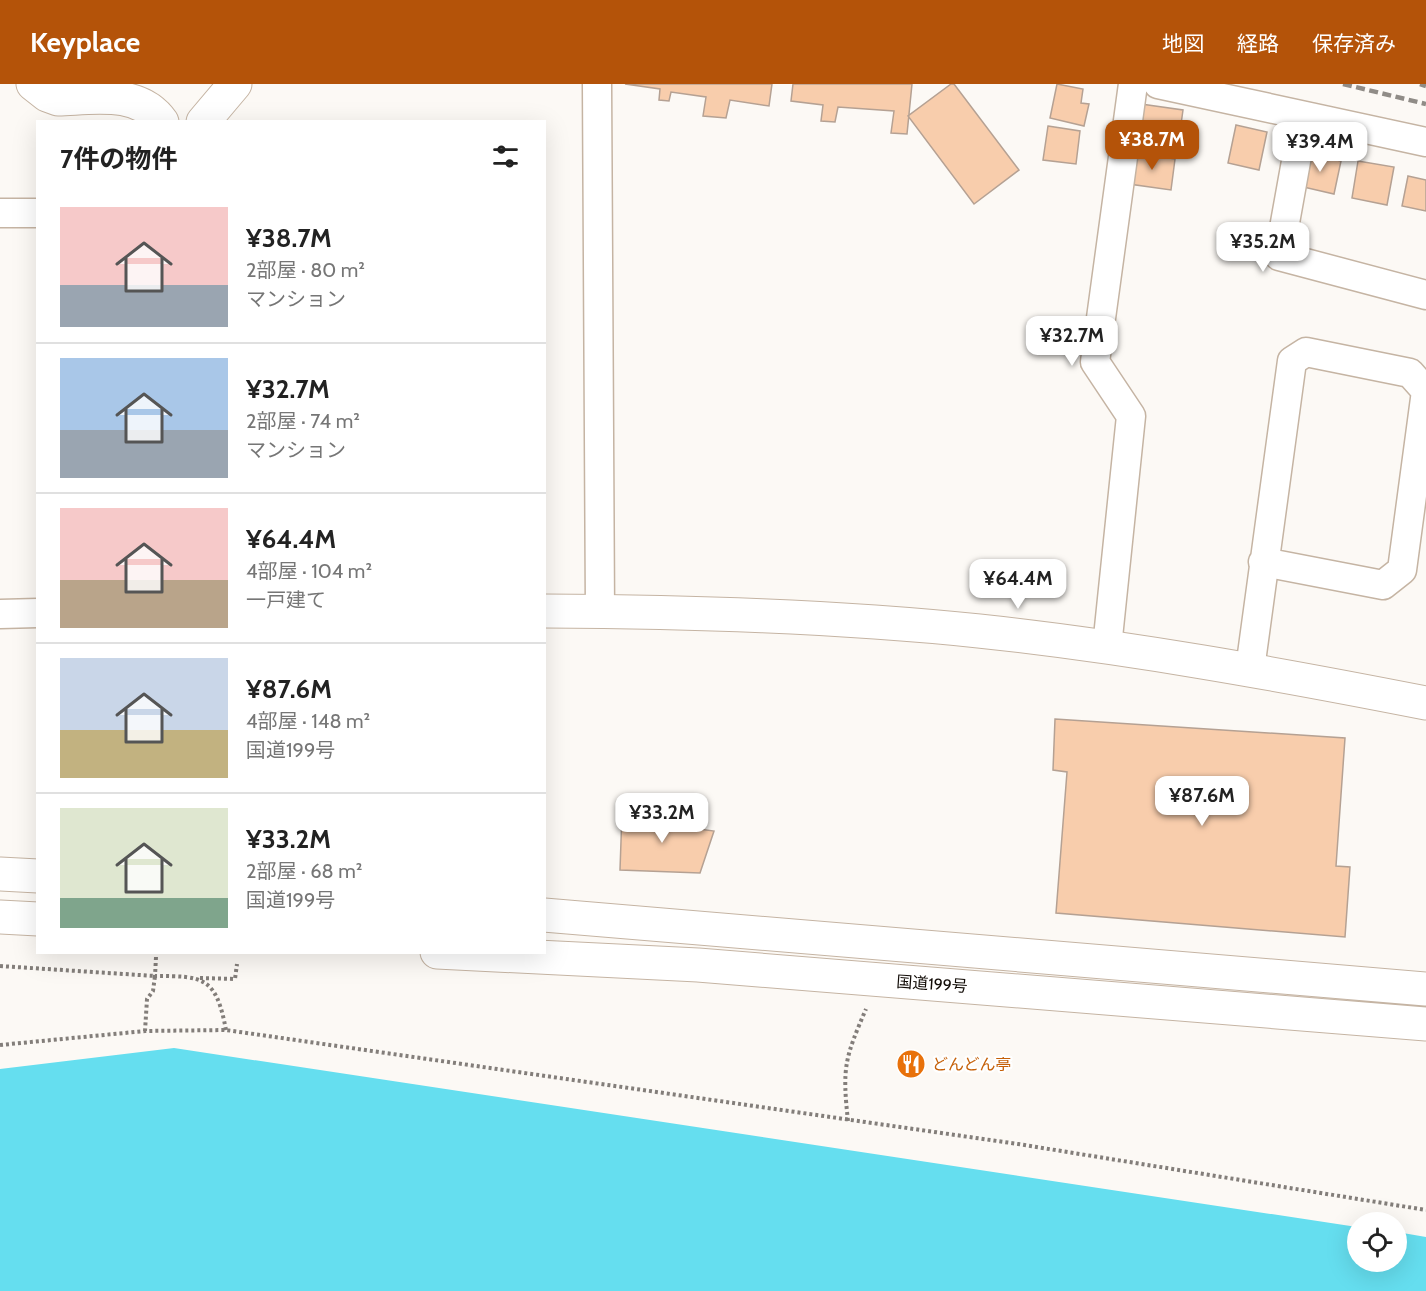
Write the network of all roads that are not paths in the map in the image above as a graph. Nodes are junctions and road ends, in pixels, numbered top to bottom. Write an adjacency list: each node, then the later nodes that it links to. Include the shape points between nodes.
1 (33, 84): 7 (main road, via 47,96 58,99 134,100 154,111)
2 (235, 84): 8 (main road)
3 (597, 84): 15 (street)
4 (1133, 84): 18 (street, via 1095,362 1131,416)
5 (1158, 84): 6 (street)
6 (1304, 117): 9 (street); 12 (street, via 1279,256)
7 (161, 120)
8 (205, 120)
9 (1426, 142)
10 (0, 213): 11 (street)
11 (36, 213)
12 (1426, 294)
13 (1263, 562): 13 (street, via 1292,362 1306,352 1410,373 1426,391 1402,570 1383,585); 19 (street)
14 (546, 611): 15 (main road)
15 (600, 612): 18 (main road, via 793,617 978,631)
16 (36, 613): 17 (street)
17 (0, 614)
18 (1107, 647): 19 (main road)
19 (1250, 669): 20 (main road)
20 (1426, 703)
21 (0, 874): 22 (main road)
22 (36, 876)
23 (546, 915): 27 (main road)
24 (0, 917): 25 (main road)
25 (36, 919)
26 (477, 954): 28 (main road, 国道199号, via 698,965)
27 (1426, 989)
28 (1426, 1024)

